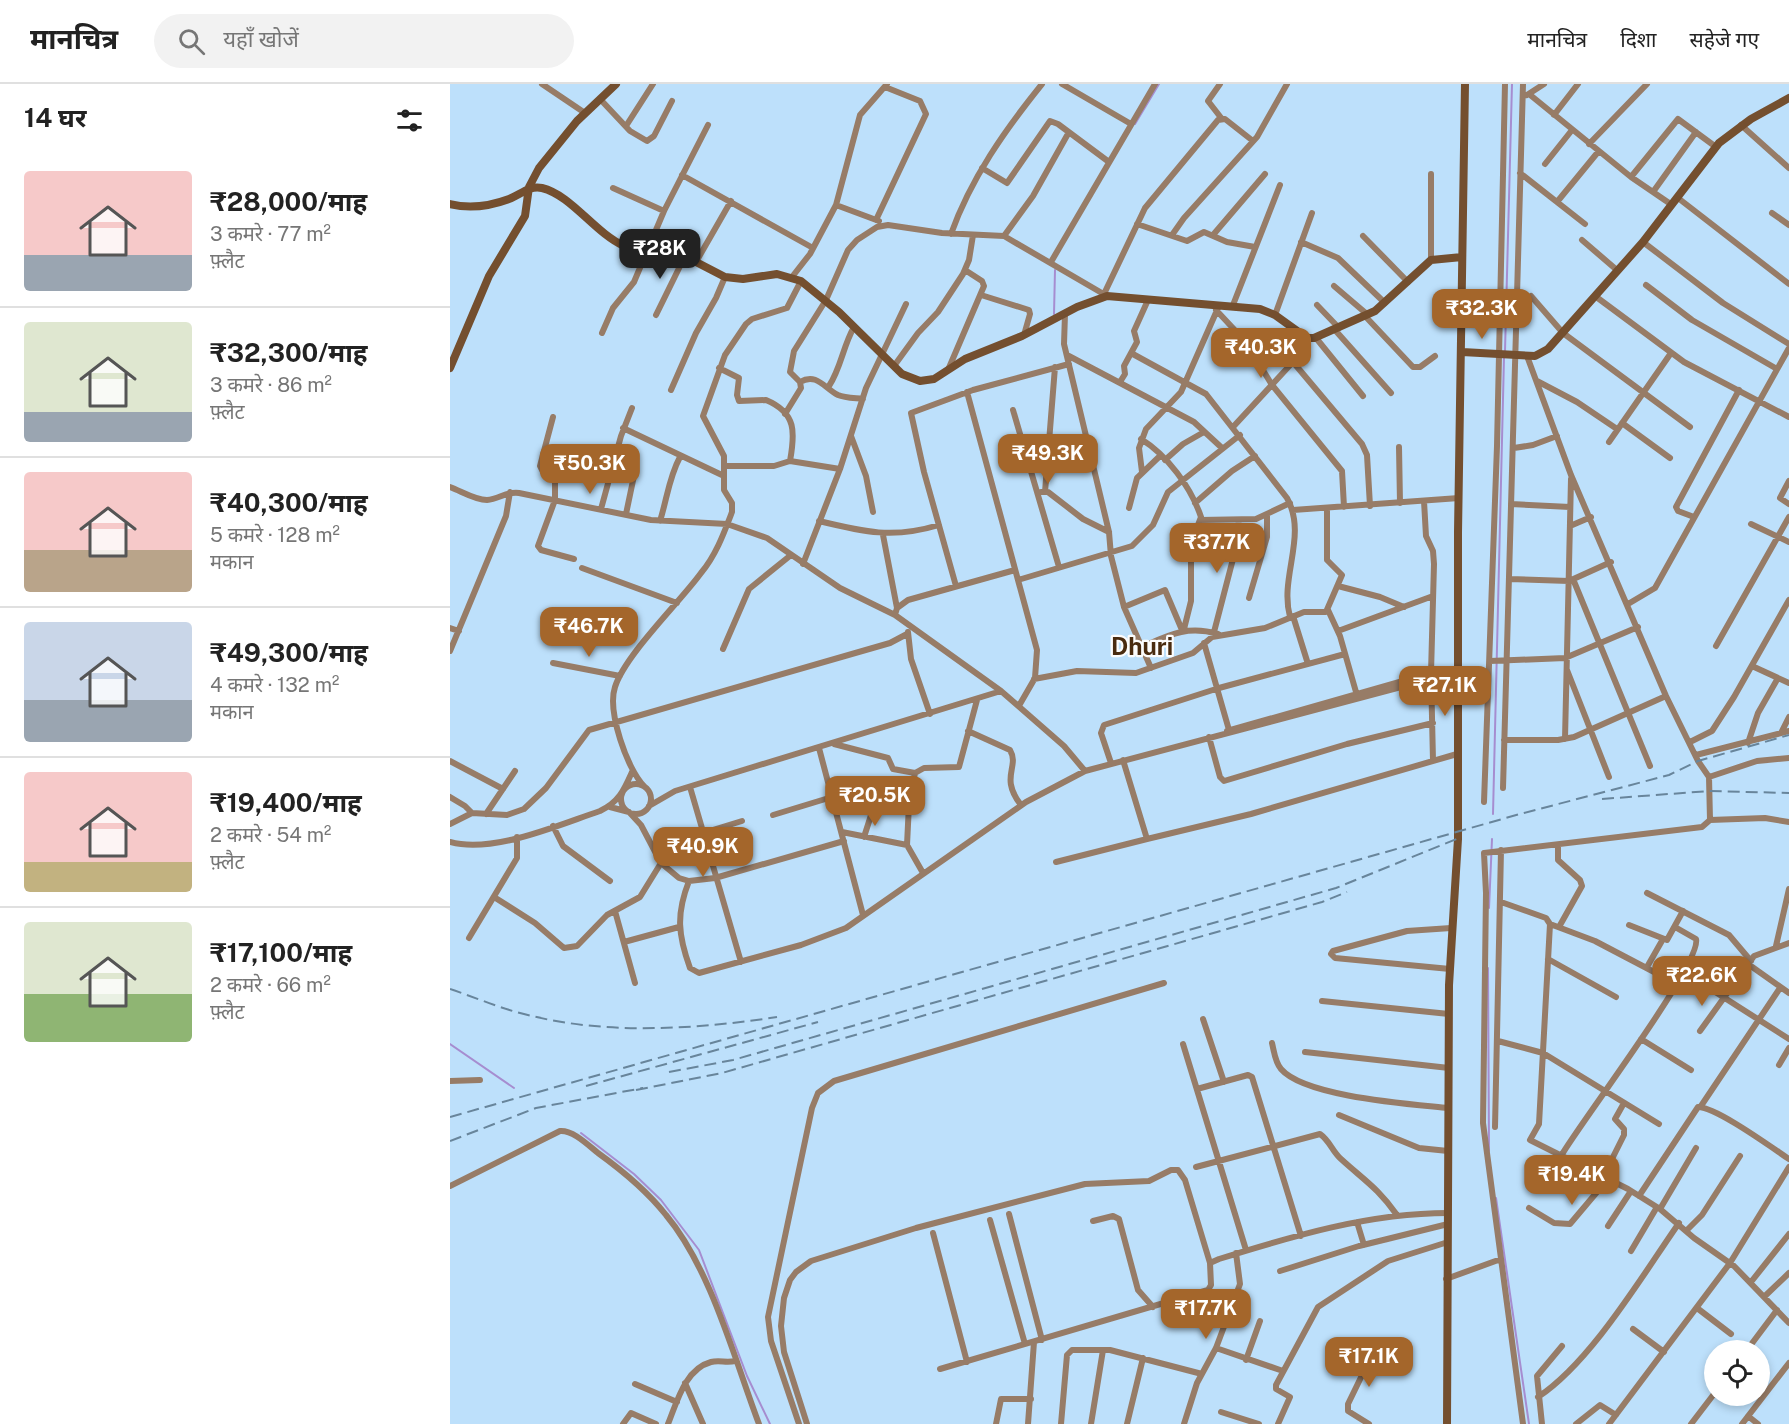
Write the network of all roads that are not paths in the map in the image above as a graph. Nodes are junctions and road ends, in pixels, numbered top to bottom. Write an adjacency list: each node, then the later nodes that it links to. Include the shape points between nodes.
1 (542, 84): 20 (street)
2 (616, 84): 18 (street)
3 (653, 84): 26 (street)
4 (1042, 84): 36 (street)
5 (1062, 84): 23 (street)
6 (1155, 84): 23 (street)
7 (1220, 84): 22 (street, via 1208,101)
8 (1287, 84): 30 (street)
9 (1465, 84): 73 (street)
10 (1505, 84): 112 (street)
11 (1523, 84): 16 (street)
12 (1544, 84): 16 (street)
13 (1578, 84): 21 (street)
14 (1647, 84): 31 (street)
15 (886, 86): 51 (street, via 860,115); 55 (street, via 920,101 926,114)
16 (1526, 95): 21 (street); 38 (street)
17 (1789, 98): 25 (street)
18 (600, 99): 20 (street); 26 (street)
19 (672, 101): 26 (street, via 649,140)
20 (585, 113): 44 (street, via 545,160)
21 (1554, 116): 27 (street)
22 (1222, 119): 30 (street); 56 (street, via 1156,192)
23 (1131, 124): 34 (street)
24 (708, 125): 41 (street)
25 (1741, 125): 32 (street); 37 (street)
26 (626, 126)
27 (1572, 130): 31 (street); 35 (street)
28 (1069, 132): 34 (street); 36 (street, via 1053,122 1047,123 1007,183); 64 (street, via 1033,196)
29 (1696, 132): 32 (street); 42 (street, via 1681,120 1675,121); 46 (street)
30 (1253, 141): 62 (street)
31 (1589, 144): 33 (street)
32 (1716, 147): 49 (street)
33 (1598, 152): 42 (street); 48 (street)
34 (1109, 162): 76 (street)
35 (1545, 164)
36 (981, 168): 60 (street)
37 (1789, 168)
38 (1520, 173): 48 (street); 112 (street)
39 (1265, 174): 63 (street)
40 (1431, 174): 74 (street)
41 (682, 175): 47 (street); 52 (street)
42 (1631, 177): 46 (street)
43 (1280, 185): 70 (street)
44 (529, 187): 50 (street, via 517,196 491,204); 69 (street, via 554,193 621,244 633,249); 120 (street, via 525,216 489,276)
45 (613, 188): 52 (street)
46 (1653, 192): 49 (street)
47 (731, 201): 71 (street); 75 (street)
48 (1557, 202): 57 (street)
49 (1675, 202): 68 (street); 83 (street)
50 (450, 204)
51 (836, 205): 55 (street); 71 (street)
52 (664, 211): 69 (street)
53 (1312, 213): 67 (street)
54 (1772, 213): 59 (street)
55 (876, 220): 58 (street)
56 (1137, 224): 62 (street); 87 (street)
57 (1585, 224)
58 (888, 225): 60 (street); 90 (street, via 866,233 851,245)
59 (1789, 225)
60 (951, 234): 61 (street)
61 (973, 235): 64 (street); 77 (street)
62 (1172, 235): 63 (street, via 1187,241 1201,233)
63 (1213, 235): 70 (street)
64 (1004, 236): 76 (street)
65 (1363, 236): 82 (street)
66 (1582, 240): 78 (street)
67 (1301, 242): 92 (street, via 1338,258); 99 (street)
68 (1643, 242): 78 (street); 107 (street, via 1723,303)
69 (651, 246): 72 (street, via 669,248); 103 (street)
70 (1255, 247): 94 (street)
71 (813, 248): 80 (street)
72 (686, 256): 75 (street); 98 (street)
73 (1462, 257): 74 (street); 108 (street)
74 (1431, 260): 82 (street)
75 (696, 262): 79 (street)
76 (1051, 262): 87 (street)
77 (965, 270): 86 (street, via 982,281); 118 (street, via 938,312)
78 (1618, 271): 88 (street)
79 (725, 277): 80 (street); 130 (street)
80 (792, 277): 81 (street)
81 (801, 281): 90 (street); 121 (street, via 787,308 749,321)
82 (1408, 282): 92 (street)
83 (1789, 284)
84 (1646, 285): 122 (street, via 1692,320)
85 (1334, 286): 100 (street)
86 (981, 295): 105 (street, via 1029,310); 123 (street)
87 (1105, 295): 91 (street); 97 (street)
88 (1595, 296): 104 (street); 110 (street)
89 (1531, 297): 104 (street)
90 (826, 300): 101 (street); 126 (street, via 792,358 790,372)
91 (1148, 300): 96 (street); 109 (street, via 1134,331 1138,340)
92 (1385, 303): 100 (street)
93 (906, 304): 111 (street)
94 (1233, 305): 96 (street); 99 (street)
95 (1317, 305): 102 (street)
96 (1218, 307): 124 (street); 128 (street)
97 (1065, 314): 105 (street); 113 (street)
98 (656, 315)
99 (1275, 315): 106 (street)
100 (1367, 315): 102 (street); 114 (street, via 1413,367 1420,367)
101 (854, 327): 111 (street); 129 (street)
102 (1337, 329): 106 (street); 134 (street)
103 (602, 333)
104 (1563, 333): 115 (street, via 1542,353); 133 (street)
105 (1024, 335): 123 (street)
106 (1312, 338): 116 (street); 135 (street)
107 (1789, 346): 122 (street)
108 (1462, 352): 112 (street); 174 (street)
109 (1131, 353): 124 (street); 127 (street)
110 (1671, 353): 131 (street); 133 (street)
111 (881, 354): 118 (street); 136 (street)
112 (1505, 354): 115 (street); 157 (street); 244 (street)
113 (1066, 355): 117 (street); 127 (street)
114 (1435, 356)
115 (1527, 356): 125 (street)
116 (1293, 362): 128 (street); 182 (street, via 1362,444 1367,455)
117 (1069, 364): 119 (street); 202 (street)
118 (894, 366): 123 (street, via 920,381 934,379)
119 (1055, 367): 132 (street); 173 (street)
120 (450, 368)
121 (719, 368): 141 (street, via 739,378 739,401 766,400); 163 (street, via 703,416 724,456)
122 (1777, 369): 137 (street)
123 (948, 370)
124 (1185, 381): 138 (street, via 1181,392); 145 (street, via 1206,394)
125 (1537, 381): 148 (street); 152 (street)
126 (800, 382): 129 (street, via 812,379); 141 (street, via 801,388)
127 (1120, 382): 138 (street)
128 (1272, 385): 145 (street); 183 (street, via 1342,471)
129 (829, 386): 136 (street, via 838,395)
130 (671, 390)
131 (1738, 390): 137 (street); 191 (street, via 1676,507)
132 (967, 392): 200 (street, via 910,414); 213 (street)
133 (1642, 392): 144 (street); 146 (street)
134 (1391, 393)
135 (1363, 396)
136 (863, 399): 150 (street)
137 (1760, 401): 143 (street); 191 (street)
138 (1167, 406): 149 (street); 153 (street, via 1148,423)
139 (632, 408): 147 (street)
140 (1013, 410): 173 (street)
141 (785, 414): 162 (street, via 795,430)
142 (553, 417): 175 (street, via 540,466 544,474 555,480)
143 (1789, 417)
144 (1622, 423): 148 (street); 161 (street)
145 (1233, 427): 151 (street)
146 (1690, 427)
147 (623, 428): 159 (street); 187 (street)
148 (1617, 429): 154 (street)
149 (1204, 432): 156 (street); 160 (street)
150 (850, 435): 164 (street); 188 (street, via 866,477)
151 (1240, 435): 156 (street); 158 (street)
152 (1557, 436): 157 (street); 167 (street)
153 (1141, 439): 160 (street); 166 (street)
154 (1609, 442)
155 (1400, 447): 178 (street)
156 (1222, 448): 170 (street)
157 (1514, 448): 179 (street)
158 (1255, 456): 177 (street); 181 (street)
159 (680, 457): 168 (street); 196 (street, via 670,475)
160 (1163, 457): 166 (street); 170 (street)
161 (1670, 458)
162 (790, 461): 163 (street, via 774,466); 164 (street)
163 (725, 466): 168 (street)
164 (840, 469): 197 (street)
165 (635, 471): 189 (street)
166 (1142, 472): 185 (street)
167 (1571, 475): 184 (street); 192 (street)
168 (724, 476): 198 (street, via 724,490 733,507)
169 (1789, 481): 180 (street, via 1780,498)
170 (1183, 482): 177 (street); 206 (street, via 1166,495 1154,525 1135,544)
171 (450, 487): 172 (street, via 485,500)
172 (510, 492): 175 (street); 232 (street, via 506,516)
173 (1041, 493): 202 (street); 211 (street)
174 (1459, 498): 176 (street); 280 (street)
175 (555, 500): 187 (street); 208 (street, via 538,546)
176 (1424, 501): 178 (street); 219 (street, via 1426,536 1433,551)
177 (1194, 503): 194 (street)
178 (1400, 503): 182 (street)
179 (1511, 504): 184 (street); 214 (street)
180 (1789, 504)
181 (1291, 506): 186 (street); 190 (street); 228 (street, via 1296,525 1288,581)
182 (1370, 506): 183 (street)
183 (1344, 507): 186 (street)
184 (1570, 507): 201 (street)
185 (1129, 508)
186 (1326, 508): 218 (street, via 1327,560 1341,572)
187 (600, 509): 189 (street)
188 (873, 512)
189 (626, 514): 196 (street)
190 (1267, 515): 195 (street); 220 (street, via 1267,537)
191 (1694, 516): 223 (street, via 1655,588)
192 (1591, 517): 201 (street); 209 (street)
193 (1789, 517): 204 (street)
194 (1200, 520): 195 (street); 231 (street, via 1191,543 1191,601)
195 (1239, 520): 235 (street)
196 (660, 521): 198 (street)
197 (819, 521): 203 (street); 210 (street)
198 (727, 524): 207 (street, via 767,538); 222 (street, via 714,555)
199 (1751, 524): 204 (street)
200 (939, 525): 203 (street); 217 (street)
201 (1570, 526): 216 (street)
202 (1109, 531): 206 (street)
203 (883, 535): 227 (street)
204 (1776, 538): 205 (street); 238 (street)
205 (1789, 542)
206 (1111, 552): 211 (street); 224 (street)
207 (791, 555): 210 (street); 240 (street, via 749,589)
208 (574, 559)
209 (1611, 562): 216 (street); 223 (street)
210 (803, 564): 227 (street, via 848,592)
211 (1059, 567): 215 (street)
212 (582, 568): 222 (street)
213 (1016, 570): 215 (street); 217 (street)
214 (1509, 579): 216 (street); 245 (street)
215 (1018, 580): 254 (street, via 1036,650)
216 (1571, 580): 236 (street); 243 (street)
217 (956, 586): 227 (street, via 908,600)
218 (1338, 586): 225 (street); 226 (street)
219 (1433, 596): 225 (street); 252 (street)
220 (1249, 598)
221 (1789, 600): 249 (street)
222 (677, 603): 251 (street)
223 (1628, 604): 229 (street)
224 (1124, 607): 231 (street, via 1165,590); 239 (street)
225 (1404, 607): 234 (street)
226 (1328, 610): 228 (street); 234 (street)
227 (896, 611): 233 (street)
228 (1292, 617): 235 (street, via 1265,628); 247 (street)
229 (1638, 627): 236 (street); 259 (street)
230 (450, 628): 232 (street)
231 (1183, 629): 235 (street); 239 (street)
232 (459, 631): 241 (street)
233 (908, 631): 257 (street); 263 (street, via 911,659); 265 (street, via 890,643)
234 (1338, 631): 242 (street)
235 (1217, 634): 237 (street)
236 (1601, 642): 243 (street); 262 (street)
237 (1204, 643): 250 (street, via 1193,653); 256 (street)
238 (1716, 646)
239 (1142, 647): 250 (street)
240 (723, 649)
241 (450, 651)
242 (1346, 654): 247 (street); 258 (street)
243 (1565, 658): 245 (street); 248 (street)
244 (1491, 661): 245 (street); 303 (street)
245 (1504, 661): 275 (street)
246 (553, 663): 251 (street)
247 (1308, 664): 256 (street)
248 (1565, 666): 268 (street); 274 (street)
249 (1752, 666): 253 (street); 276 (street, via 1712,731)
250 (1151, 668): 254 (street, via 1128,674 1077,671)
251 (620, 676): 265 (street, via 613,693)
252 (1431, 676): 258 (street); 266 (street); 272 (street, via 1304,715)
253 (1778, 678): 255 (street); 277 (street, via 1758,713)
254 (1034, 679): 261 (street)
255 (1789, 683)
256 (1219, 688): 267 (street); 286 (street, via 1104,726 1101,733)
257 (1001, 691): 260 (street); 261 (street)
258 (1356, 692): 267 (street)
259 (1666, 696): 262 (street); 276 (street)
260 (977, 700): 263 (street); 270 (street)
261 (1020, 704): 289 (street)
262 (1630, 712): 268 (street); 287 (street)
263 (930, 714): 278 (street)
264 (1789, 717): 271 (street)
265 (617, 723): 290 (street); 309 (street, via 585,733 546,788 524,809 507,815)
266 (1433, 723): 273 (street, via 1224,781); 285 (street)
267 (1229, 730): 272 (street)
268 (1593, 730): 274 (street); 292 (street)
269 (1789, 730): 271 (street)
270 (968, 731): 291 (street, via 959,767 920,769); 304 (street, via 1010,750 1010,788)
271 (1781, 733): 277 (street)
272 (1221, 734): 273 (street)
273 (1209, 737): 283 (street)
274 (1565, 739): 275 (street)
275 (1504, 740): 296 (street)
276 (1690, 742): 281 (street)
277 (1748, 743): 281 (street)
278 (834, 744): 279 (street); 291 (street, via 888,758 893,769)
279 (819, 748): 294 (street); 298 (street)
280 (1457, 754): 285 (street); 345 (street, via 1458,838)
281 (1696, 755): 293 (street)
282 (1789, 758): 293 (street, via 1757,761)
283 (1123, 760): 286 (street); 321 (street)
284 (450, 761): 297 (street)
285 (1433, 761): 321 (street, via 1251,814)
286 (1111, 763): 289 (street)
287 (1650, 766)
288 (516, 771): 297 (street)
289 (1085, 771): 304 (street)
290 (632, 772): 295 (street); 299 (street)
291 (915, 773): 324 (street)
292 (1609, 777)
293 (1709, 777): 311 (street)
294 (690, 787): 300 (street); 318 (street)
295 (646, 788): 299 (street, via 630,786); 300 (street); 306 (street, via 651,798)
296 (1503, 788)
297 (503, 789): 309 (street)
298 (830, 789): 302 (street); 320 (street, via 874,806)
299 (624, 792): 305 (street); 307 (street, via 622,801)
300 (663, 796): 306 (street)
301 (450, 797): 308 (street)
302 (832, 797): 310 (street); 317 (street)
303 (1484, 802)
304 (1021, 805): 329 (street)
305 (610, 807): 307 (street); 316 (street)
306 (647, 808): 307 (street); 315 (street)
307 (629, 812): 315 (street)
308 (472, 813): 309 (street); 314 (street)
309 (486, 814)
310 (773, 814)
311 (1710, 820): 313 (street, via 1765,818); 325 (street, via 1702,827)
312 (742, 821): 318 (street)
313 (1789, 822)
314 (450, 824)
315 (641, 825): 328 (street)
316 (553, 826): 319 (street); 331 (street, via 563,846)
317 (842, 832): 320 (street); 322 (street)
318 (703, 833): 330 (street)
319 (517, 837): 323 (street, via 475,846); 335 (street, via 517,858)
320 (864, 837): 324 (street)
321 (1147, 839): 327 (street)
322 (844, 841): 330 (street); 339 (street)
323 (450, 843)
324 (907, 845): 329 (street)
325 (1558, 845): 326 (street); 343 (street, via 1558,860 1580,880 1581,886)
326 (1499, 850): 336 (street); 424 (street, via 1484,854 1483,1123)
327 (1056, 862)
328 (661, 863): 332 (street); 337 (street, via 640,897)
329 (923, 873): 339 (street)
330 (716, 878): 332 (street); 352 (street)
331 (610, 881)
332 (690, 881): 342 (street, via 680,903)
333 (1789, 889): 350 (street)
334 (1647, 892): 338 (street)
335 (494, 897): 337 (street, via 570,949); 346 (street)
336 (1501, 902): 340 (street, via 1546,918); 371 (street)
337 (615, 911): 348 (street)
338 (1683, 911): 344 (street); 353 (street, via 1729,936)
339 (863, 915): 352 (street, via 836,933)
340 (1550, 924): 343 (street); 351 (street)
341 (1629, 925): 347 (street)
342 (679, 927): 348 (street); 352 (street, via 693,972)
343 (1559, 927): 354 (street)
344 (1675, 927): 347 (street, via 1669,938); 356 (street, via 1697,941)
345 (1451, 928): 355 (street); 355 (street, via 1407,931 1331,954 1335,958)
346 (469, 938)
347 (1663, 939): 354 (street)
348 (624, 942): 357 (street)
349 (1789, 943): 350 (street)
350 (1776, 946): 353 (street, via 1757,953)
351 (1548, 959): 362 (street); 376 (street)
352 (741, 962)
353 (1749, 962): 360 (street); 363 (street)
354 (1647, 967): 359 (street)
355 (1450, 969): 365 (street)
356 (1684, 972): 359 (street); 363 (street)
357 (634, 983)
358 (1164, 984): 470 (street, via 834,1081 818,1093 768,1317 771,1341)
359 (1677, 984): 369 (street)
360 (1780, 988): 361 (street); 367 (street)
361 (1789, 993)
362 (1616, 997)
363 (1723, 997): 367 (street); 368 (street)
364 (1322, 1001): 365 (street)
365 (1449, 1014): 378 (street)
366 (1203, 1019): 382 (street)
367 (1759, 1021): 370 (street); 386 (street)
368 (1700, 1031)
369 (1641, 1039): 379 (street); 384 (street)
370 (1789, 1039)
371 (1498, 1041): 376 (street); 390 (street)
372 (1272, 1043): 387 (street, via 1280,1068 1315,1087)
373 (1183, 1044): 383 (street)
374 (1789, 1048): 377 (street)
375 (1305, 1052): 378 (street)
376 (1543, 1053): 384 (street); 394 (street, via 1539,1124 1530,1140)
377 (1779, 1065)
378 (1449, 1068): 387 (street)
379 (1691, 1070)
380 (480, 1080): 381 (street)
381 (450, 1082)
382 (1224, 1082): 383 (street); 391 (street, via 1252,1077)
383 (1197, 1089): 397 (street)
384 (1604, 1090): 385 (street); 394 (street)
385 (1624, 1103): 389 (street); 400 (street, via 1615,1119 1624,1135)
386 (1701, 1106): 396 (street); 403 (street)
387 (1448, 1108): 393 (street)
388 (1339, 1115): 393 (street, via 1419,1149)
389 (1659, 1124)
390 (1496, 1127)
391 (1273, 1146): 397 (street); 408 (street, via 1320,1134 1341,1160 1382,1194); 418 (street)
392 (1696, 1148): 405 (street)
393 (1448, 1151): 406 (street)
394 (1561, 1156): 400 (street)
395 (1740, 1156): 415 (street, via 1702,1215)
396 (1789, 1159)
397 (1219, 1160): 398 (street); 421 (street)
398 (1196, 1167)
399 (1789, 1167): 426 (street)
400 (1606, 1178): 402 (street); 404 (street, via 1570,1224 1554,1223)
401 (450, 1186): 450 (street, via 549,1135 569,1132 644,1191 667,1215 706,1282)
402 (1631, 1191): 403 (street); 414 (street)
403 (1639, 1196): 405 (street)
404 (1529, 1208)
405 (1659, 1208): 412 (street); 422 (street)
406 (1448, 1213): 408 (street); 413 (street)
407 (1008, 1214): 439 (street)
408 (1397, 1215): 411 (street)
409 (990, 1220): 442 (street)
410 (1093, 1221): 432 (street, via 1113,1216 1119,1219 1138,1290)
411 (1357, 1222): 418 (street); 420 (street)
412 (1679, 1223): 415 (street); 458 (street, via 1581,1359)
413 (1448, 1224): 419 (street); 420 (street)
414 (1608, 1226)
415 (1687, 1230): 426 (street)
416 (933, 1233): 451 (street)
417 (1789, 1234): 430 (street)
418 (1301, 1236): 421 (street)
419 (1448, 1242): 429 (street); 454 (street, via 1388,1262 1318,1307)
420 (1364, 1245): 427 (street)
421 (1246, 1250): 423 (street)
422 (1631, 1251)
423 (1236, 1253): 425 (street); 444 (street, via 1240,1284)
424 (1501, 1259): 429 (street); 482 (street)
425 (1210, 1263): 432 (street, via 1211,1288); 471 (street, via 1185,1180 1178,1170 1149,1181 1085,1184 820,1257 790,1280 781,1326 784,1352)
426 (1730, 1263): 430 (street); 433 (street)
427 (1280, 1270)
428 (1789, 1273): 431 (street)
429 (1446, 1279): 481 (street)
430 (1751, 1282): 431 (street)
431 (1765, 1296): 434 (street)
432 (1153, 1307): 439 (street)
433 (1697, 1308): 438 (street); 447 (street)
434 (1777, 1310): 436 (street); 440 (street)
435 (1260, 1321): 449 (street)
436 (1789, 1323)
437 (1633, 1329): 447 (street)
438 (1731, 1334)
439 (1042, 1340): 441 (street)
440 (1754, 1340)
441 (1034, 1342): 442 (street); 459 (street)
442 (1025, 1344): 451 (street)
443 (1562, 1346): 458 (street, via 1537,1376)
444 (1216, 1347): 449 (street); 455 (street)
445 (1103, 1350): 448 (street); 474 (street, via 1072,1350 1067,1355); 475 (street)
446 (1384, 1350): 480 (street, via 1366,1366 1348,1404 1348,1411)
447 (1664, 1352): 463 (street)
448 (1143, 1358): 455 (street); 476 (street)
449 (1246, 1360): 454 (street)
450 (735, 1361): 456 (street, via 706,1364); 469 (street)
451 (967, 1362): 453 (street)
452 (1789, 1363): 464 (street)
453 (940, 1370)
454 (1283, 1371): 479 (street, via 1276,1388 1290,1396)
455 (1202, 1374): 477 (street)
456 (685, 1383): 460 (street); 468 (street)
457 (635, 1384): 460 (street)
458 (1538, 1396): 483 (street)
459 (1031, 1399): 472 (street, via 1001,1399); 473 (street)
460 (677, 1402): 467 (street)
461 (1705, 1406): 486 (street)
462 (1221, 1413): 478 (street)
463 (1616, 1415): 484 (street, via 1600,1405); 485 (street)
464 (1748, 1416): 487 (street); 488 (street)
465 (623, 1424): 466 (street, via 631,1413)
466 (656, 1424)
467 (668, 1424)
468 (702, 1424)
469 (759, 1424)
470 (798, 1424)
471 (807, 1424)
472 (996, 1424)
473 (1028, 1424)
474 (1061, 1424)
475 (1091, 1424)
476 (1127, 1424)
477 (1184, 1424)
478 (1259, 1424)
479 (1278, 1424)
480 (1369, 1424)
481 (1447, 1424)
482 (1523, 1424)
483 (1542, 1424)
484 (1576, 1424)
485 (1609, 1424)
486 (1691, 1424)
487 (1742, 1424)
488 (1758, 1424)

